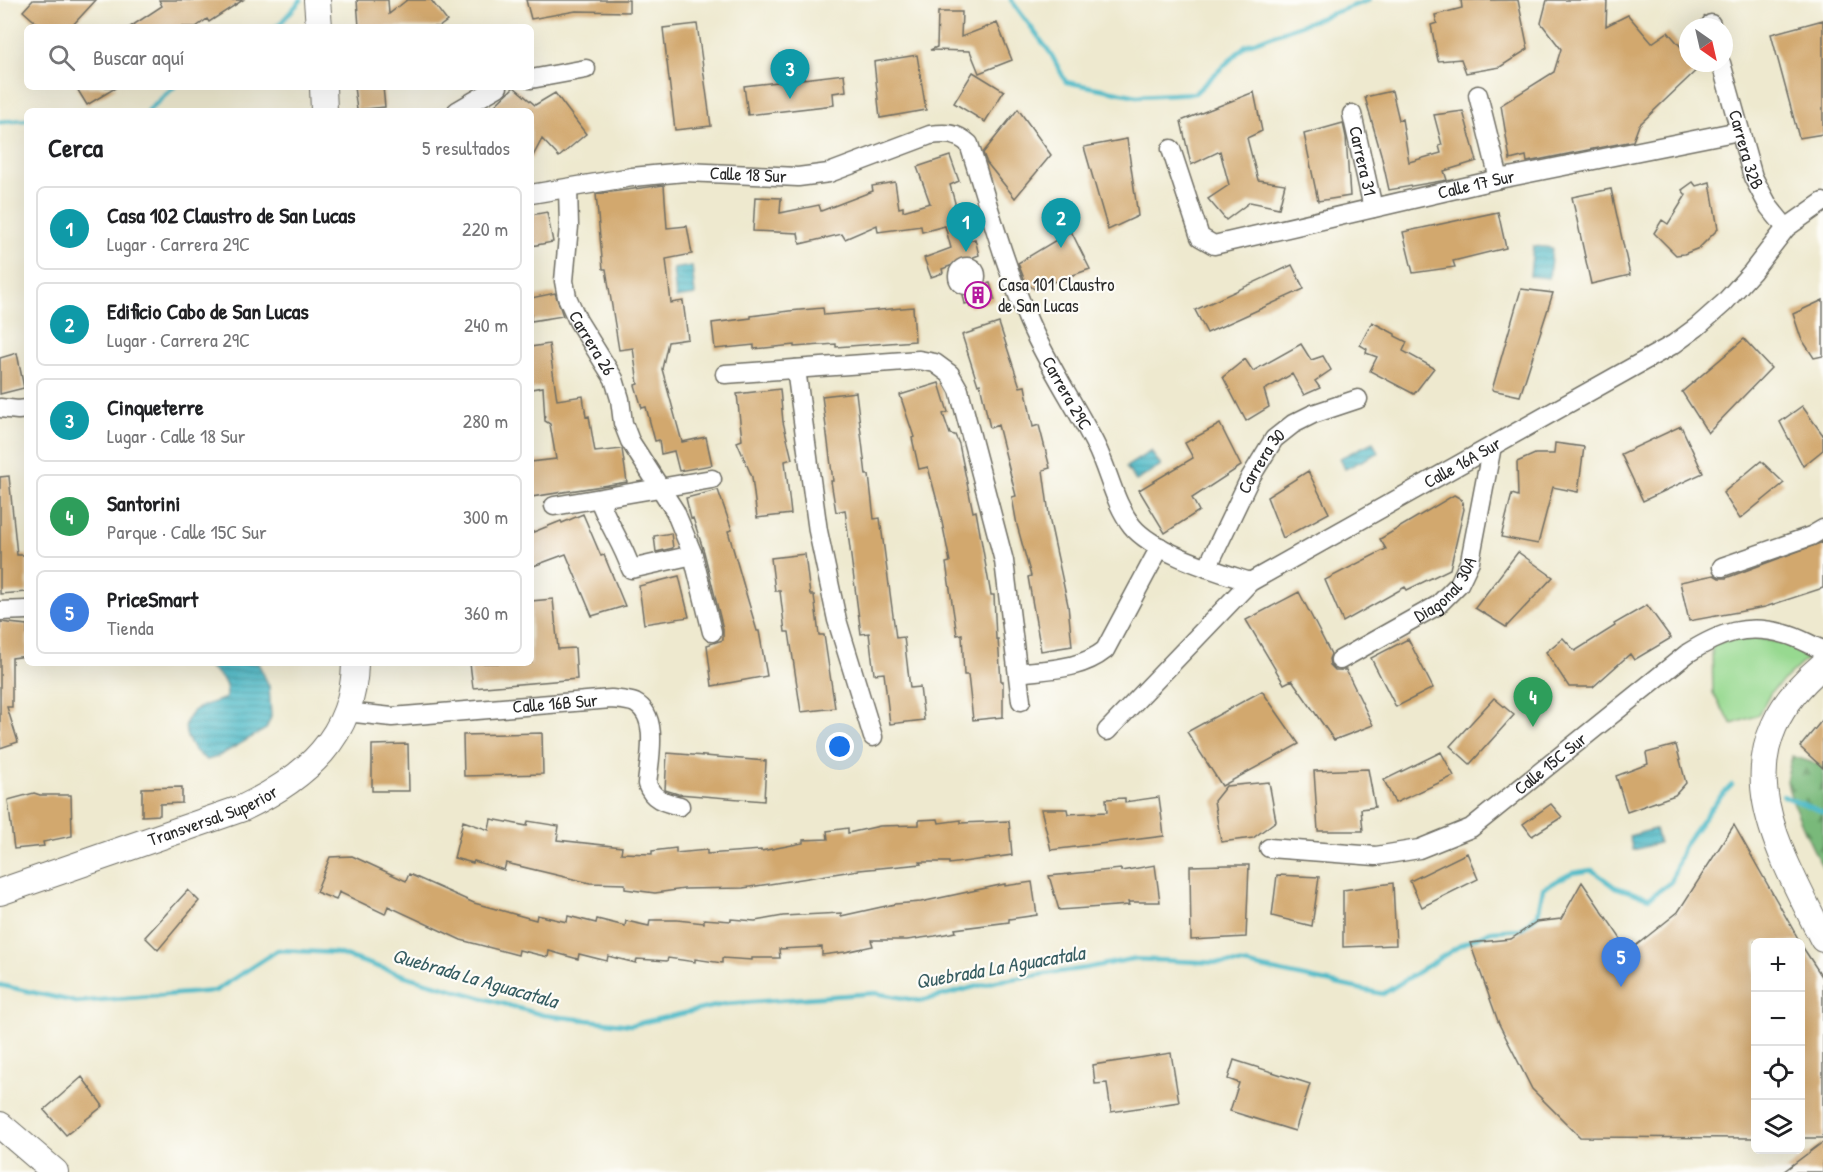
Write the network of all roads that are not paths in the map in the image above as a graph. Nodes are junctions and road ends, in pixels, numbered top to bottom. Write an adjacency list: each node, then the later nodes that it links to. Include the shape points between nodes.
1 (317, 0): 2 (main road)
2 (319, 24)
3 (586, 69): 5 (street)
4 (1723, 72): 12 (street, Carrera 32B)
5 (534, 78)
6 (323, 90): 9 (main road)
7 (493, 90): 10 (street)
8 (1478, 95): 15 (street)
9 (324, 108)
10 (462, 108)
11 (1352, 114): 19 (street, Carrera 31)
12 (1739, 131): 15 (street, Calle 17 Sur); 20 (street, Carrera 32B, via 1754,177 1769,207)
13 (961, 136): 16 (street, Calle 18 Sur, via 930,135 829,173 798,177 685,172); 21 (street, Carrera 29C, via 969,144)
14 (1171, 149): 19 (street, Calle 17 Sur, via 1200,237 1214,245)
15 (1499, 179): 19 (street, Calle 17 Sur)
16 (568, 188): 17 (street, Calle 18 Sur); 32 (street, Carrera 26, via 564,281 567,297 614,379 630,441)
17 (534, 194)
18 (1823, 202): 20 (street, Calle 16A Sur)
19 (1373, 208)
20 (1786, 228): 28 (street, Calle 16A Sur, via 1752,272 1697,327 1674,344)
21 (1008, 269): 22 (street); 36 (street, Carrera 29C, via 1030,324 1098,449 1121,508 1143,537)
22 (976, 277)
23 (796, 369): 24 (street); 47 (street, via 919,360 935,363 950,374 970,426 1004,561); 51 (street, via 818,531 837,620)
24 (725, 374)
25 (1358, 399): 39 (street, Carrera 30, via 1313,414 1274,439 1250,478)
26 (0, 408): 27 (street)
27 (24, 409)
28 (1492, 446): 29 (street, Calle 16A Sur); 30 (street, Diagonal 30A)
29 (1471, 457): 30 (street); 40 (street, Calle 16A Sur)
30 (1487, 473): 45 (street, Diagonal 30A, via 1470,561 1459,584 1438,605)
31 (712, 479): 32 (street)
32 (661, 488): 33 (street); 37 (street, Carrera 26)
33 (599, 499): 34 (street); 37 (street, via 631,569)
34 (554, 507)
35 (1823, 529): 38 (street)
36 (1160, 547): 39 (street, Carrera 29C); 47 (street, via 1105,650 1076,665)
37 (693, 555): 43 (street, Carrera 26)
38 (1722, 567)
39 (1208, 568): 40 (street, Carrera 29C)
40 (1250, 582): 50 (street, Calle 16A Sur)
41 (24, 610): 42 (street)
42 (0, 611)
43 (712, 632)
44 (1819, 658): 53 (street, Calle 15C Sur, via 1784,633 1742,630 1715,637 1688,652 1471,828 1419,849 1376,856); 55 (main road, via 1773,726 1762,768 1767,810 1791,876)
45 (1340, 660)
46 (355, 666): 49 (main road, Transversal Superior)
47 (1018, 673): 48 (street)
48 (1021, 701)
49 (346, 712): 52 (street, Calle 16B Sur, via 392,717 625,700 645,711 650,722 650,793 658,800); 54 (main road, Transversal Superior, via 322,752 273,793 243,808)
50 (1107, 731)
51 (873, 737)
52 (680, 806)
53 (1269, 848)
54 (0, 892)
55 (1823, 939)
56 (0, 1125): 57 (main road)
57 (55, 1172)

